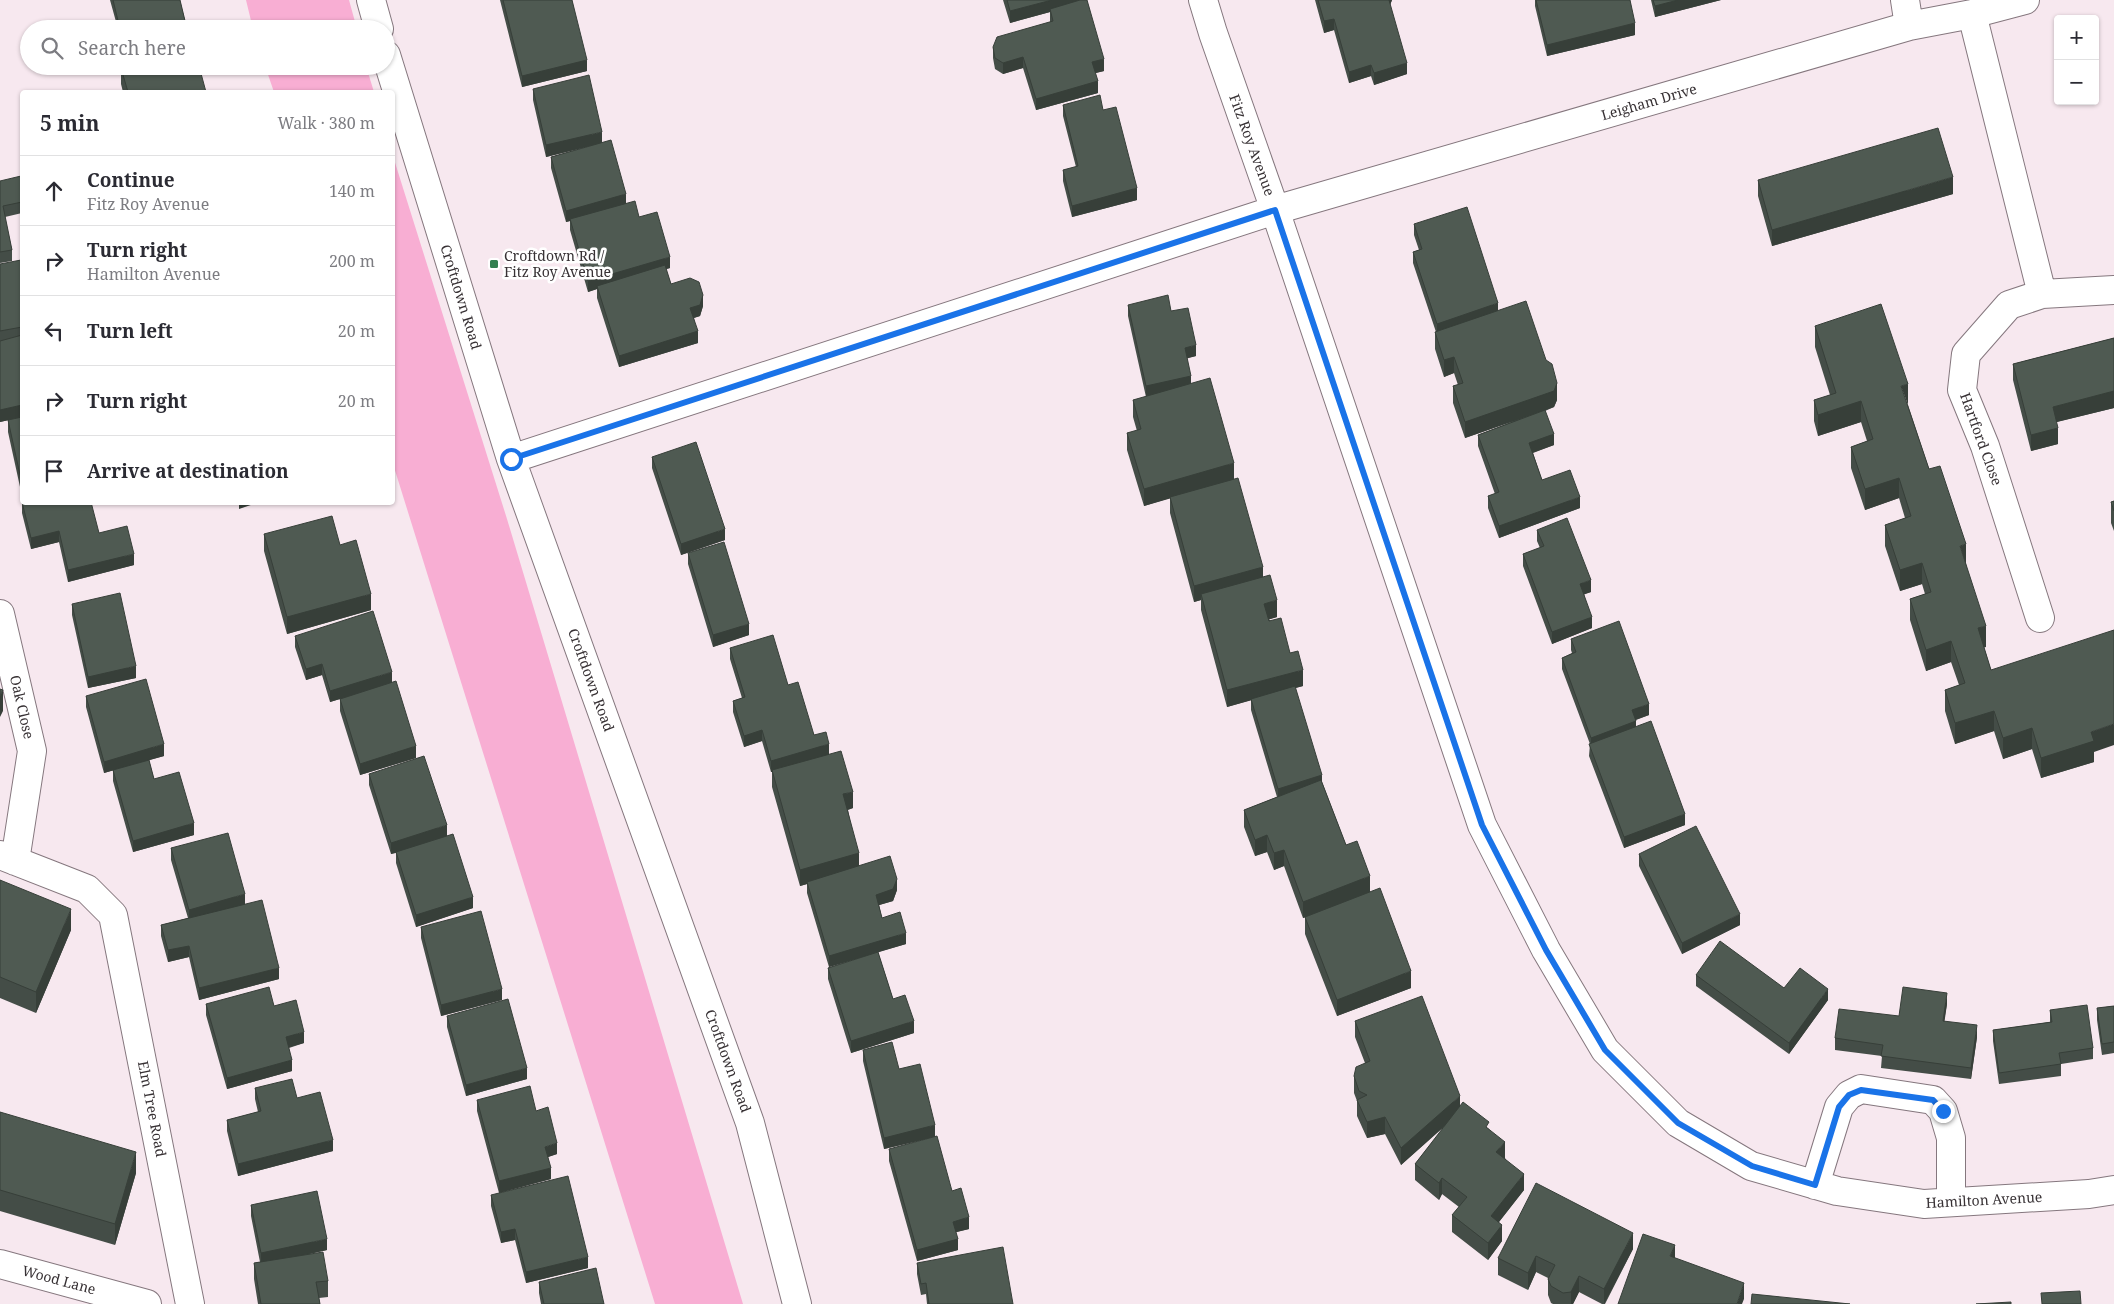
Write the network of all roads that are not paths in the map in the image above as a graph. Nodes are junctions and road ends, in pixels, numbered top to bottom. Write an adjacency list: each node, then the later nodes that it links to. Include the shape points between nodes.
1 (371, 0): 6 (street)
2 (1203, 0): 8 (street, Fitz Roy Avenue)
3 (2025, 0): 5 (street, Leigham Drive)
4 (1907, 13): 5 (street, Leigham Drive); 8 (street, Leigham Drive)
5 (1972, 14): 10 (street)
6 (377, 20)
7 (392, 75): 11 (street, Croftdown Road)
8 (1275, 210): 11 (street, Fitz Roy Avenue); 15 (street, Hamilton Avenue, via 1482,825 1546,950 1605,1050 1678,1123 1752,1166)
9 (2114, 290): 10 (street, Hartford Close)
10 (2042, 294): 13 (street, Hartford Close, via 2008,305 1966,354 1962,390 1985,446)
11 (511, 459): 21 (street, Croftdown Road, via 750,1123)
12 (0, 614): 14 (street, Oak Close, via 32,751)
13 (2040, 618)
14 (8, 858): 20 (street, Elm Tree Road, via 87,889 113,915)
15 (1815, 1185): 17 (street, Hamilton Avenue, via 1924,1204); 17 (street, via 1839,1107 1849,1095 1861,1090 1933,1100 1943,1111 1951,1138)
16 (2114, 1190): 17 (street, Hamilton Avenue)
17 (1951, 1202)
18 (0, 1264): 19 (street, Wood Lane)
19 (147, 1304)
20 (190, 1304)
21 (796, 1304)

